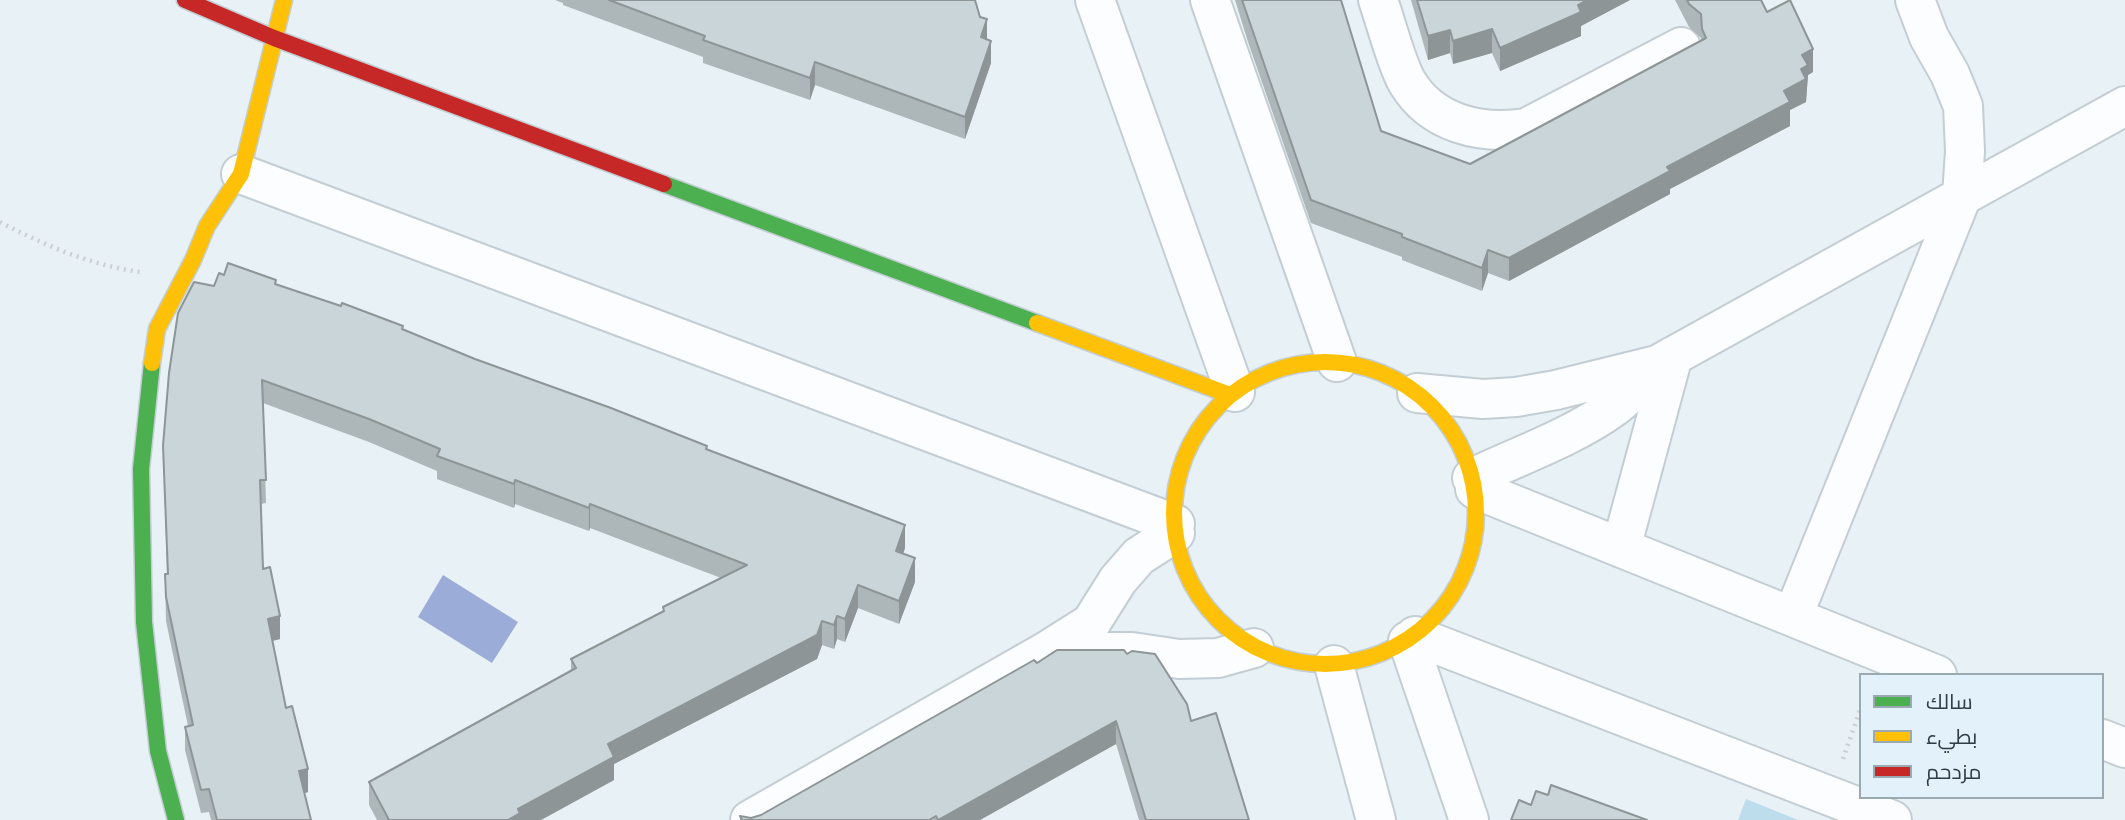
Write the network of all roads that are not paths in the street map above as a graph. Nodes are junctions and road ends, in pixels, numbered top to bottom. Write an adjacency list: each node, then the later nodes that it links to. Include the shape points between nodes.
1 (185, 0): 7 (street)
2 (284, 0): 7 (street)
3 (1095, 0): 14 (street)
4 (1210, 0): 13 (street)
5 (1378, 0): 8 (street, via 1407,81 1421,99 1438,114 1480,130 1526,128)
6 (1916, 0): 11 (street, via 1963,106)
7 (274, 38): 10 (street); 14 (street)
8 (1681, 47)
9 (2125, 106): 11 (street)
10 (241, 174): 17 (street); 27 (street, via 207,226 157,329 147,394 141,469 144,622 158,751)
11 (1962, 196): 12 (street); 19 (street)
12 (1665, 361): 15 (street, via 1516,397); 16 (street, via 1613,407); 18 (street)
13 (1337, 362): 14 (street, via 1283,368); 15 (street, via 1366,367)
14 (1233, 393): 17 (street, via 1198,431 1186,453 1175,500)
15 (1417, 393): 16 (street, via 1452,430)
16 (1473, 484): 18 (street); 20 (street, via 1475,526 1465,572 1435,618)
17 (1175, 529): 21 (street, via 1194,588 1210,612); 22 (street, via 1118,579 1091,623)
18 (1621, 548): 19 (street)
19 (1793, 616): 24 (street)
20 (1411, 639): 23 (street, via 1359,662); 30 (street); 31 (street)
21 (1254, 648): 22 (street, via 1218,658 1179,659 1132,652); 23 (street, via 1306,664)
22 (1045, 652): 28 (street)
23 (1334, 665): 29 (street)
24 (1932, 673)
25 (2104, 740): 26 (street)
26 (2125, 748)
27 (176, 820)
28 (750, 820)
29 (1376, 820)
30 (1469, 820)
31 (1892, 820)

